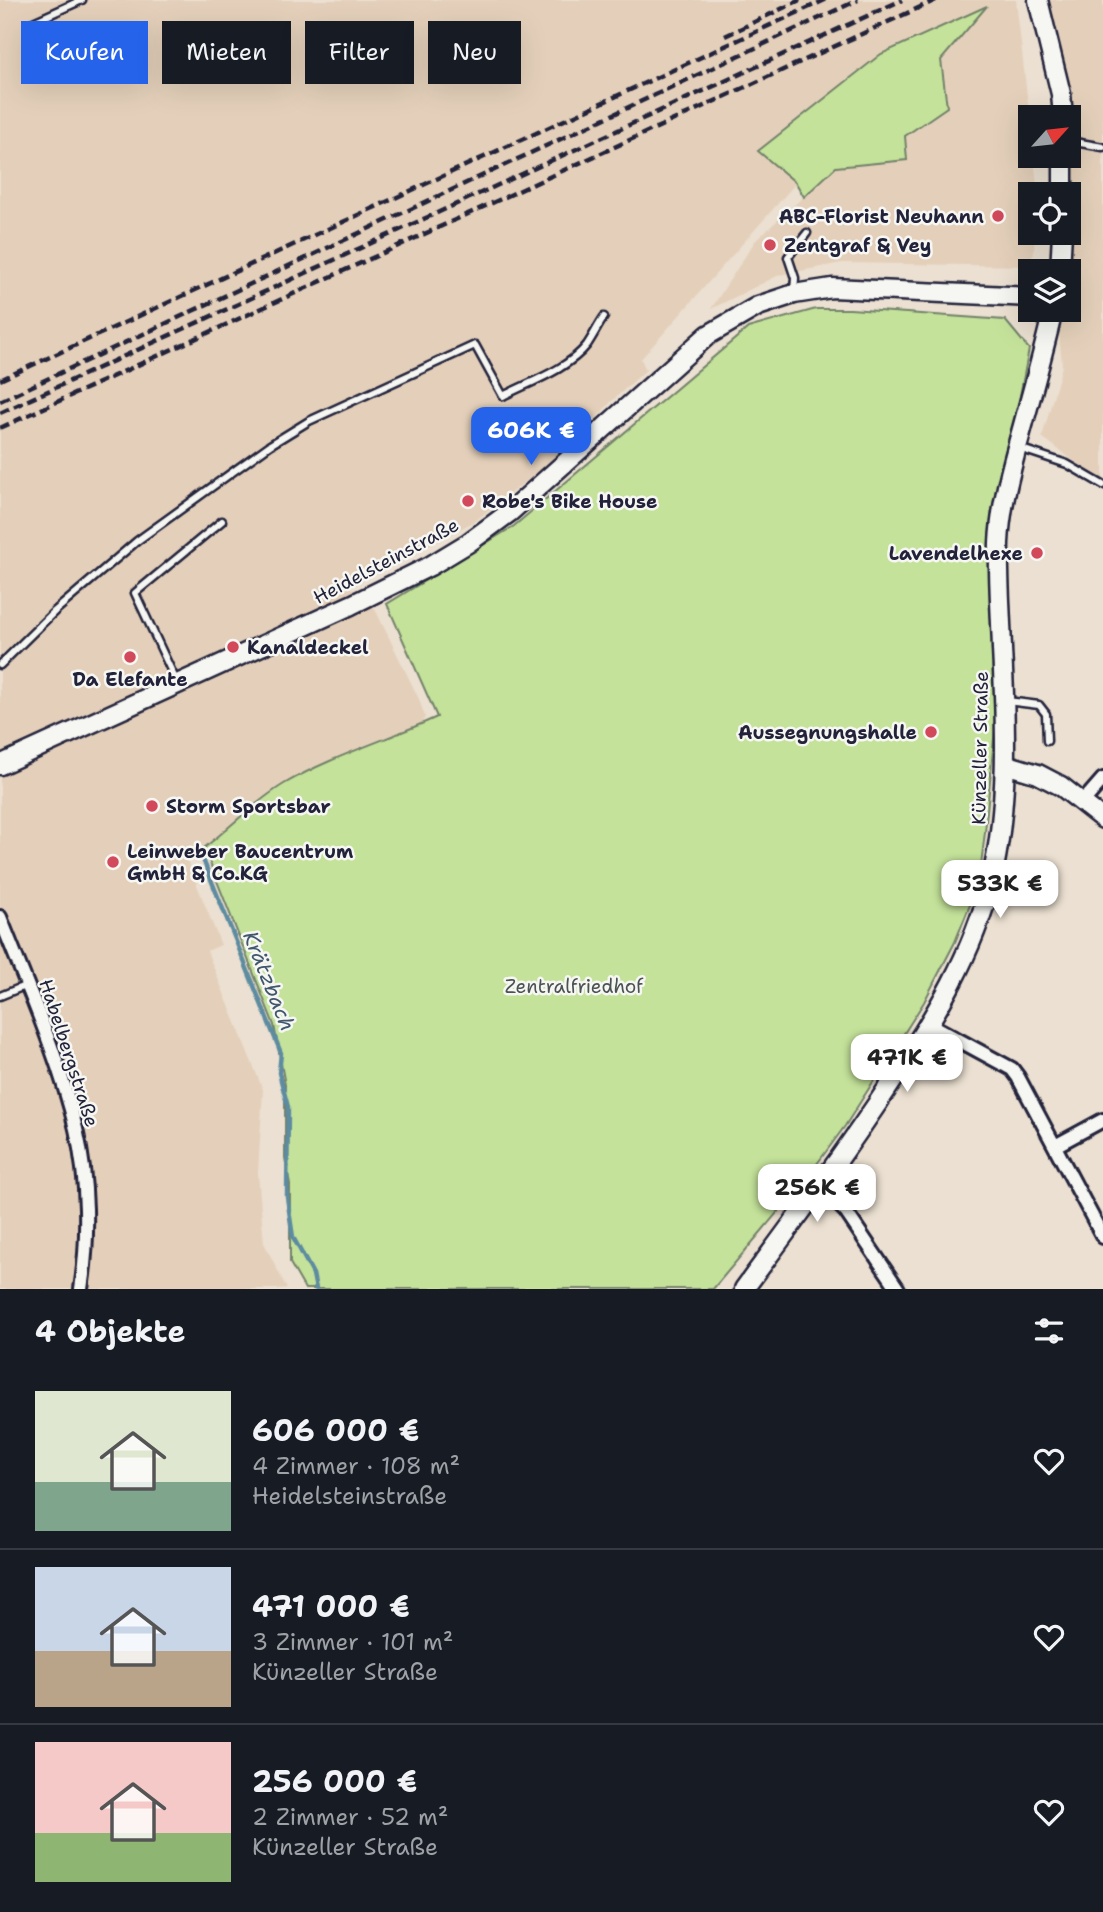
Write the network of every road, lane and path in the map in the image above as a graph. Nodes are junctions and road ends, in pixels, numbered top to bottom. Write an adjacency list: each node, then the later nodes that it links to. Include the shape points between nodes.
1 (82, 0): 3 (lane)
2 (1038, 0): 4 (main road)
3 (35, 21)
4 (1062, 105)
5 (1082, 143): 6 (lane)
6 (1103, 147)
7 (807, 233): 8 (lane, via 788,257 795,278)
8 (794, 294): 9 (main road, Heidelsteinstraße, via 832,288); 16 (main road, Heidelsteinstraße, via 750,309 708,335 468,544 375,594)
9 (1018, 296)
10 (604, 317): 15 (lane, via 576,356 503,396 475,345 309,421 137,541 54,611)
11 (1050, 322): 12 (main road, Künzeller Straße)
12 (1017, 448): 13 (lane, via 1067,464); 17 (main road, Künzeller Straße, via 999,544)
13 (1103, 485)
14 (222, 521): 16 (lane, via 135,593)
15 (0, 665)
16 (178, 685): 20 (main road, Heidelsteinstraße)
17 (1005, 701): 18 (lane, via 1039,705 1046,714); 19 (main road, Künzeller Straße)
18 (1047, 741)
19 (1005, 764): 22 (main road, via 1038,774); 27 (main road, Künzeller Straße, via 1001,821 986,900 955,978)
20 (0, 765)
21 (1103, 779): 22 (street)
22 (1082, 803): 23 (main road)
23 (1103, 819)
24 (0, 917): 25 (street, Habelbergstraße)
25 (27, 985): 26 (lane); 32 (street, Habelbergstraße, via 77,1132 86,1235)
26 (0, 996)
27 (929, 1024): 29 (street, via 1012,1069); 30 (main road, Künzeller Straße)
28 (1103, 1120): 29 (street)
29 (1055, 1146): 31 (street)
30 (821, 1187): 33 (main road, Künzeller Straße); 34 (street, via 846,1212)
31 (1103, 1237)
32 (81, 1289)
33 (744, 1289)
34 (898, 1289)

